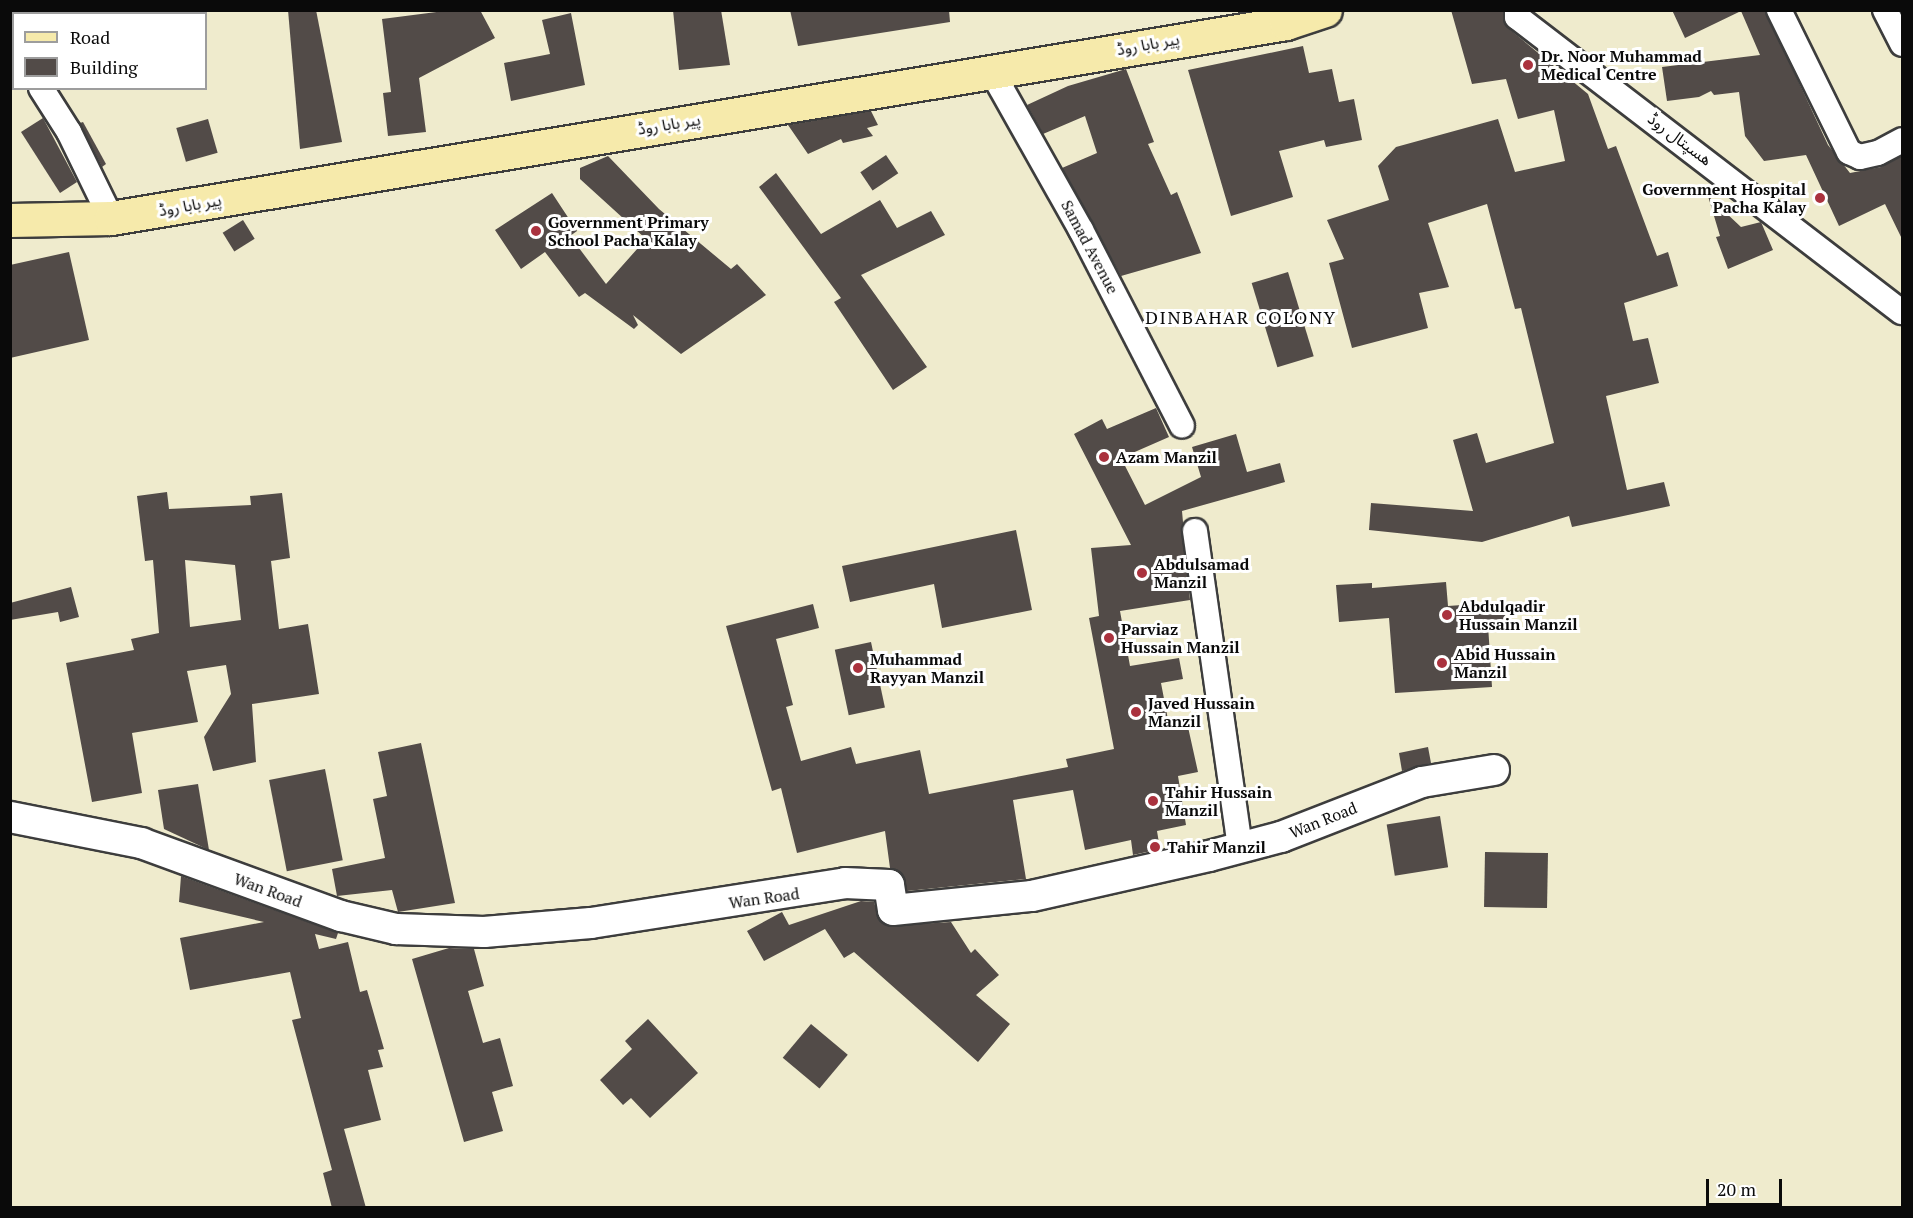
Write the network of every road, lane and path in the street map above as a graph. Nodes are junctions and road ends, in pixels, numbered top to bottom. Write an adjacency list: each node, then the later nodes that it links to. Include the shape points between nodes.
1 (1325, 10): 6 (main road, پیر بابا روڈ, via 1286,23)
2 (1517, 10): 11 (street, ھسپتال روڈ, via 1517,16)
3 (1779, 10): 8 (street, via 1849,152 1860,157 1878,153)
4 (1885, 10): 5 (street)
5 (1902, 44)
6 (992, 72): 9 (main road, پیر بابا روڈ); 12 (street, Samad Avenue, via 1081,230)
7 (41, 90): 9 (street, via 69,132)
8 (1902, 140)
9 (111, 218): 10 (main road, پیر بابا روڈ)
10 (10, 220)
11 (1902, 312)
12 (1182, 426)
13 (1196, 531): 16 (street)
14 (1494, 770): 16 (street, Wan Road, via 1422,782 1281,837)
15 (10, 817): 16 (street, Wan Road, via 141,843 341,916 396,929 484,932 591,923 845,883 889,885 893,910 1032,896)
16 (1240, 847)

